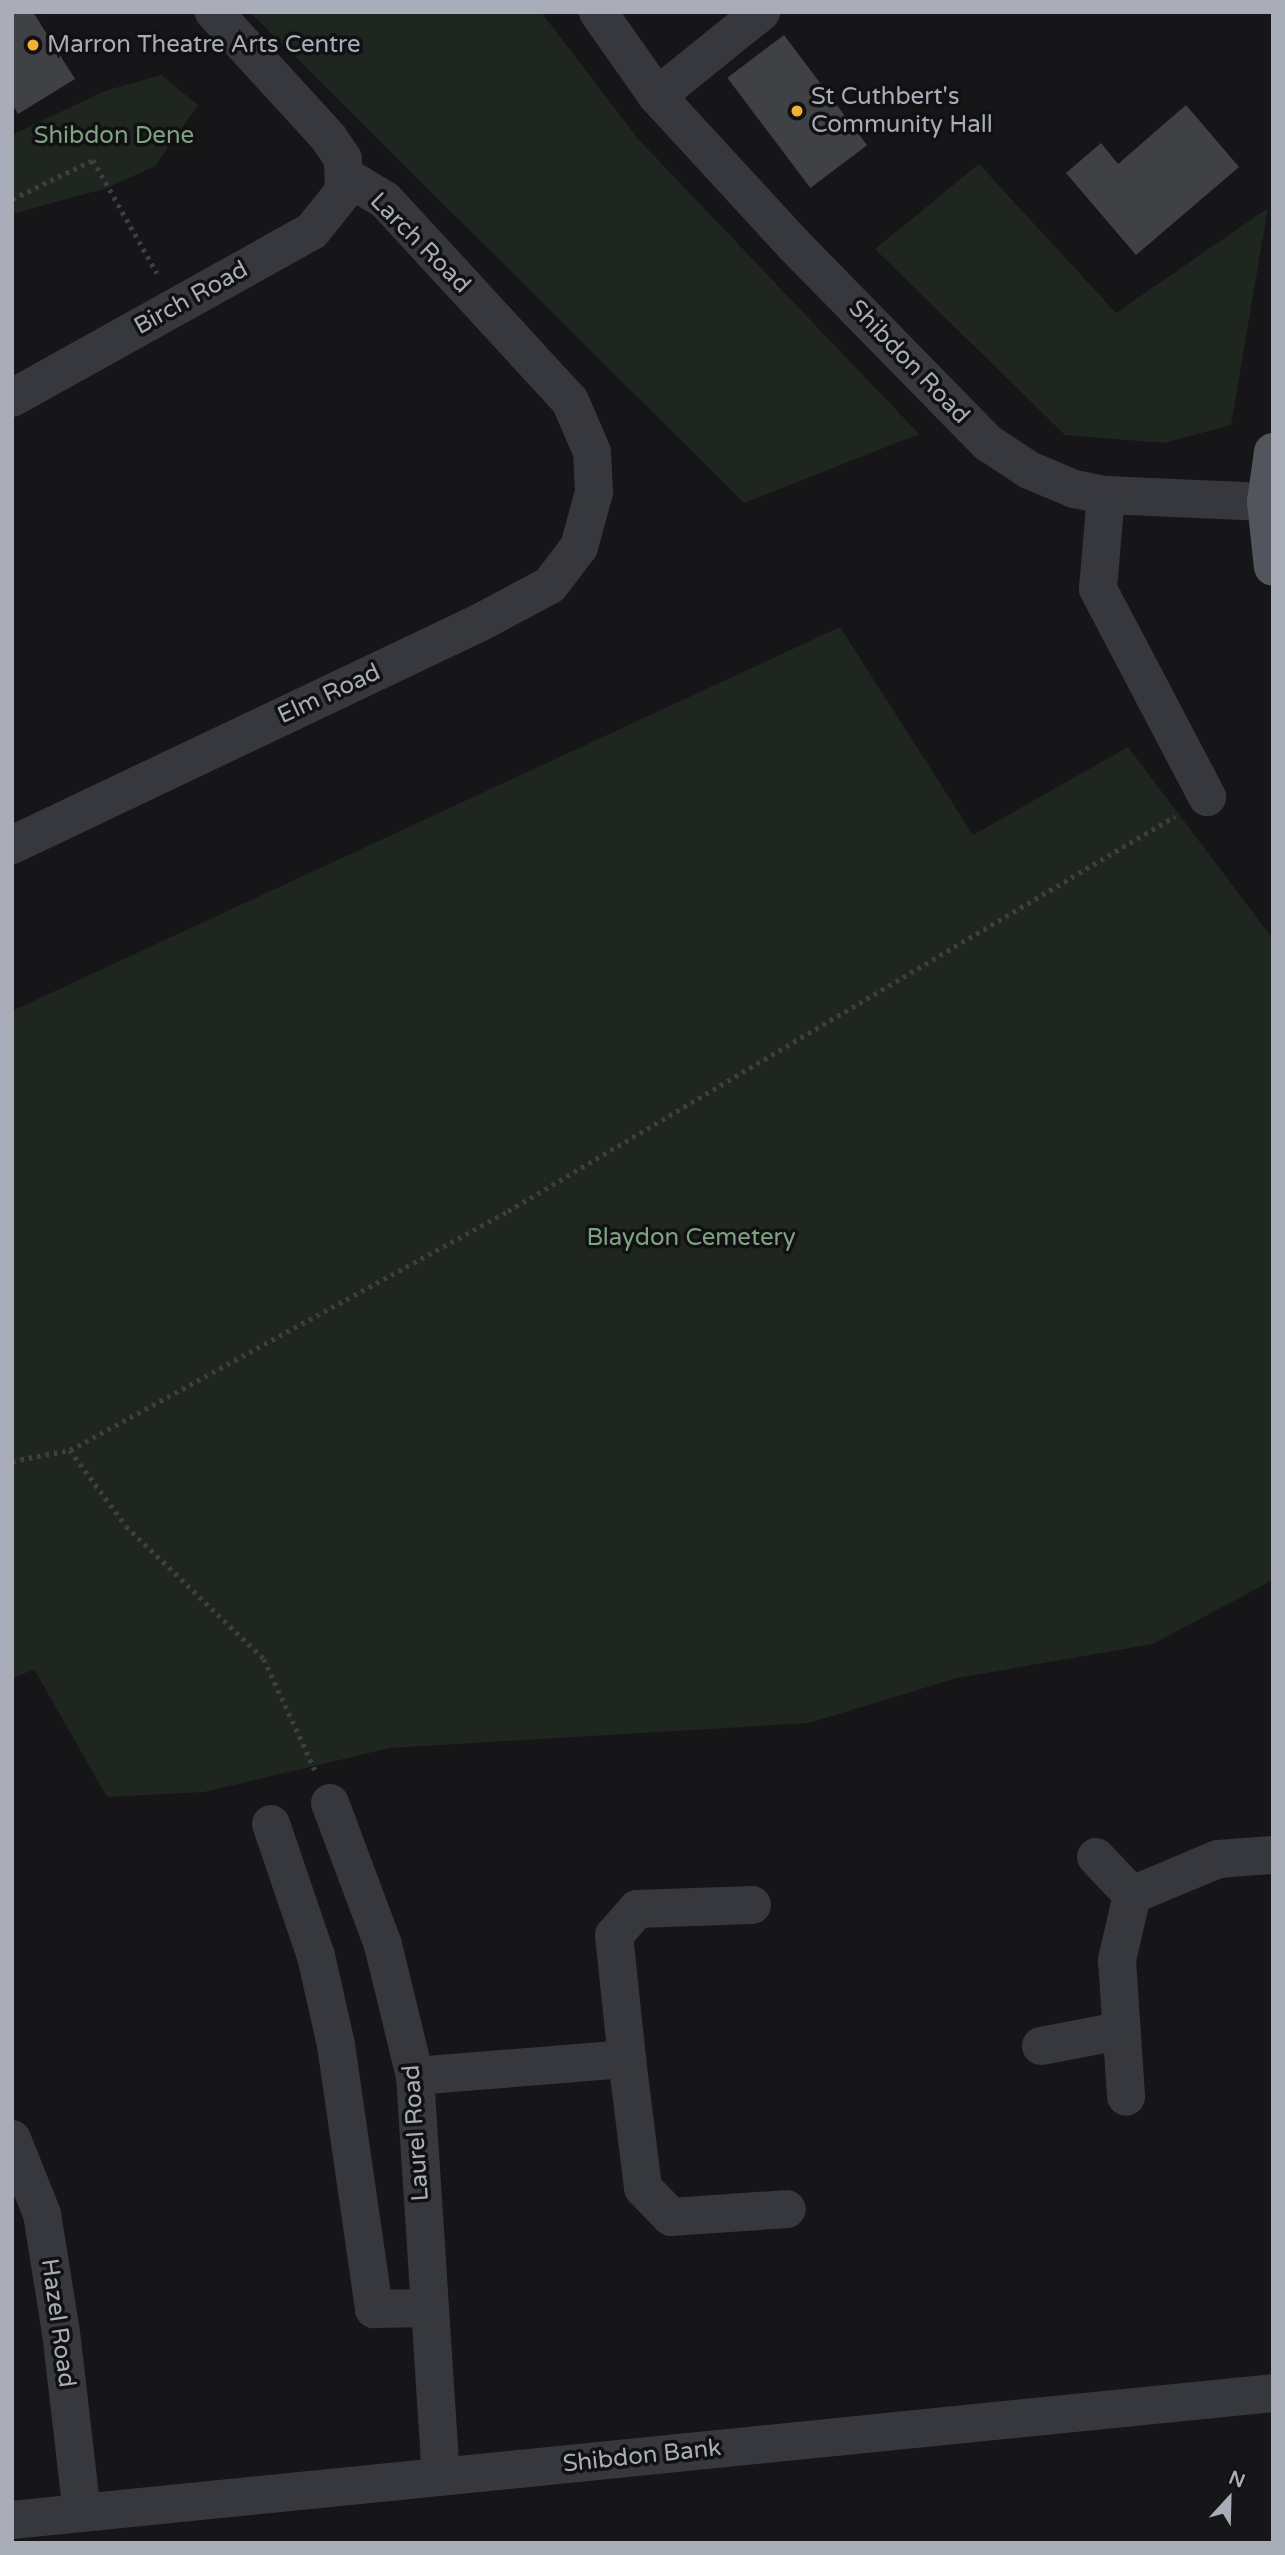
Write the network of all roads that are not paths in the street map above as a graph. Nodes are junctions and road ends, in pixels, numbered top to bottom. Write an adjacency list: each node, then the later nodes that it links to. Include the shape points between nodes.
1 (214, 12): 5 (street, Larch Road, via 329,138 343,159)
2 (598, 12): 4 (street, Shibdon Road)
3 (761, 12): 4 (street)
4 (657, 96): 9 (street, Shibdon Road, via 795,246 988,443 1029,470 1074,489)
5 (345, 176): 6 (street, Birch Road, via 344,191 312,231); 8 (street, Larch Road, via 385,200 570,401 592,452)
6 (12, 398)
7 (1273, 452): 10 (main road)
8 (594, 492): 13 (street, Elm Road, via 579,547 550,584)
9 (1106, 495): 10 (street, Shibdon Road); 12 (street, via 1098,589)
10 (1266, 502): 11 (main road)
11 (1273, 567)
12 (1207, 797)
13 (12, 845)
14 (330, 1803): 23 (street, Laurel Road, via 383,1945)
15 (271, 1824): 27 (street, via 316,1956 336,2045 374,2309)
16 (1273, 1855): 18 (street, via 1218,1860)
17 (1096, 1857): 18 (street)
18 (1132, 1895): 20 (street, via 1116,1960)
19 (752, 1905): 22 (street, via 637,1909 614,1935)
20 (1120, 2032): 21 (street); 24 (street)
21 (1041, 2046)
22 (627, 2059): 23 (street); 26 (street, via 643,2188 671,2217)
23 (415, 2076): 27 (street, Laurel Road)
24 (1126, 2097)
25 (12, 2139): 30 (street, Hazel Road, via 42,2214)
26 (787, 2209)
27 (427, 2308): 29 (street, Laurel Road)
28 (1273, 2393): 29 (street, Shibdon Bank)
29 (441, 2476): 30 (street, Shibdon Bank)
30 (82, 2513): 31 (street, Shibdon Bank)
31 (12, 2520)

